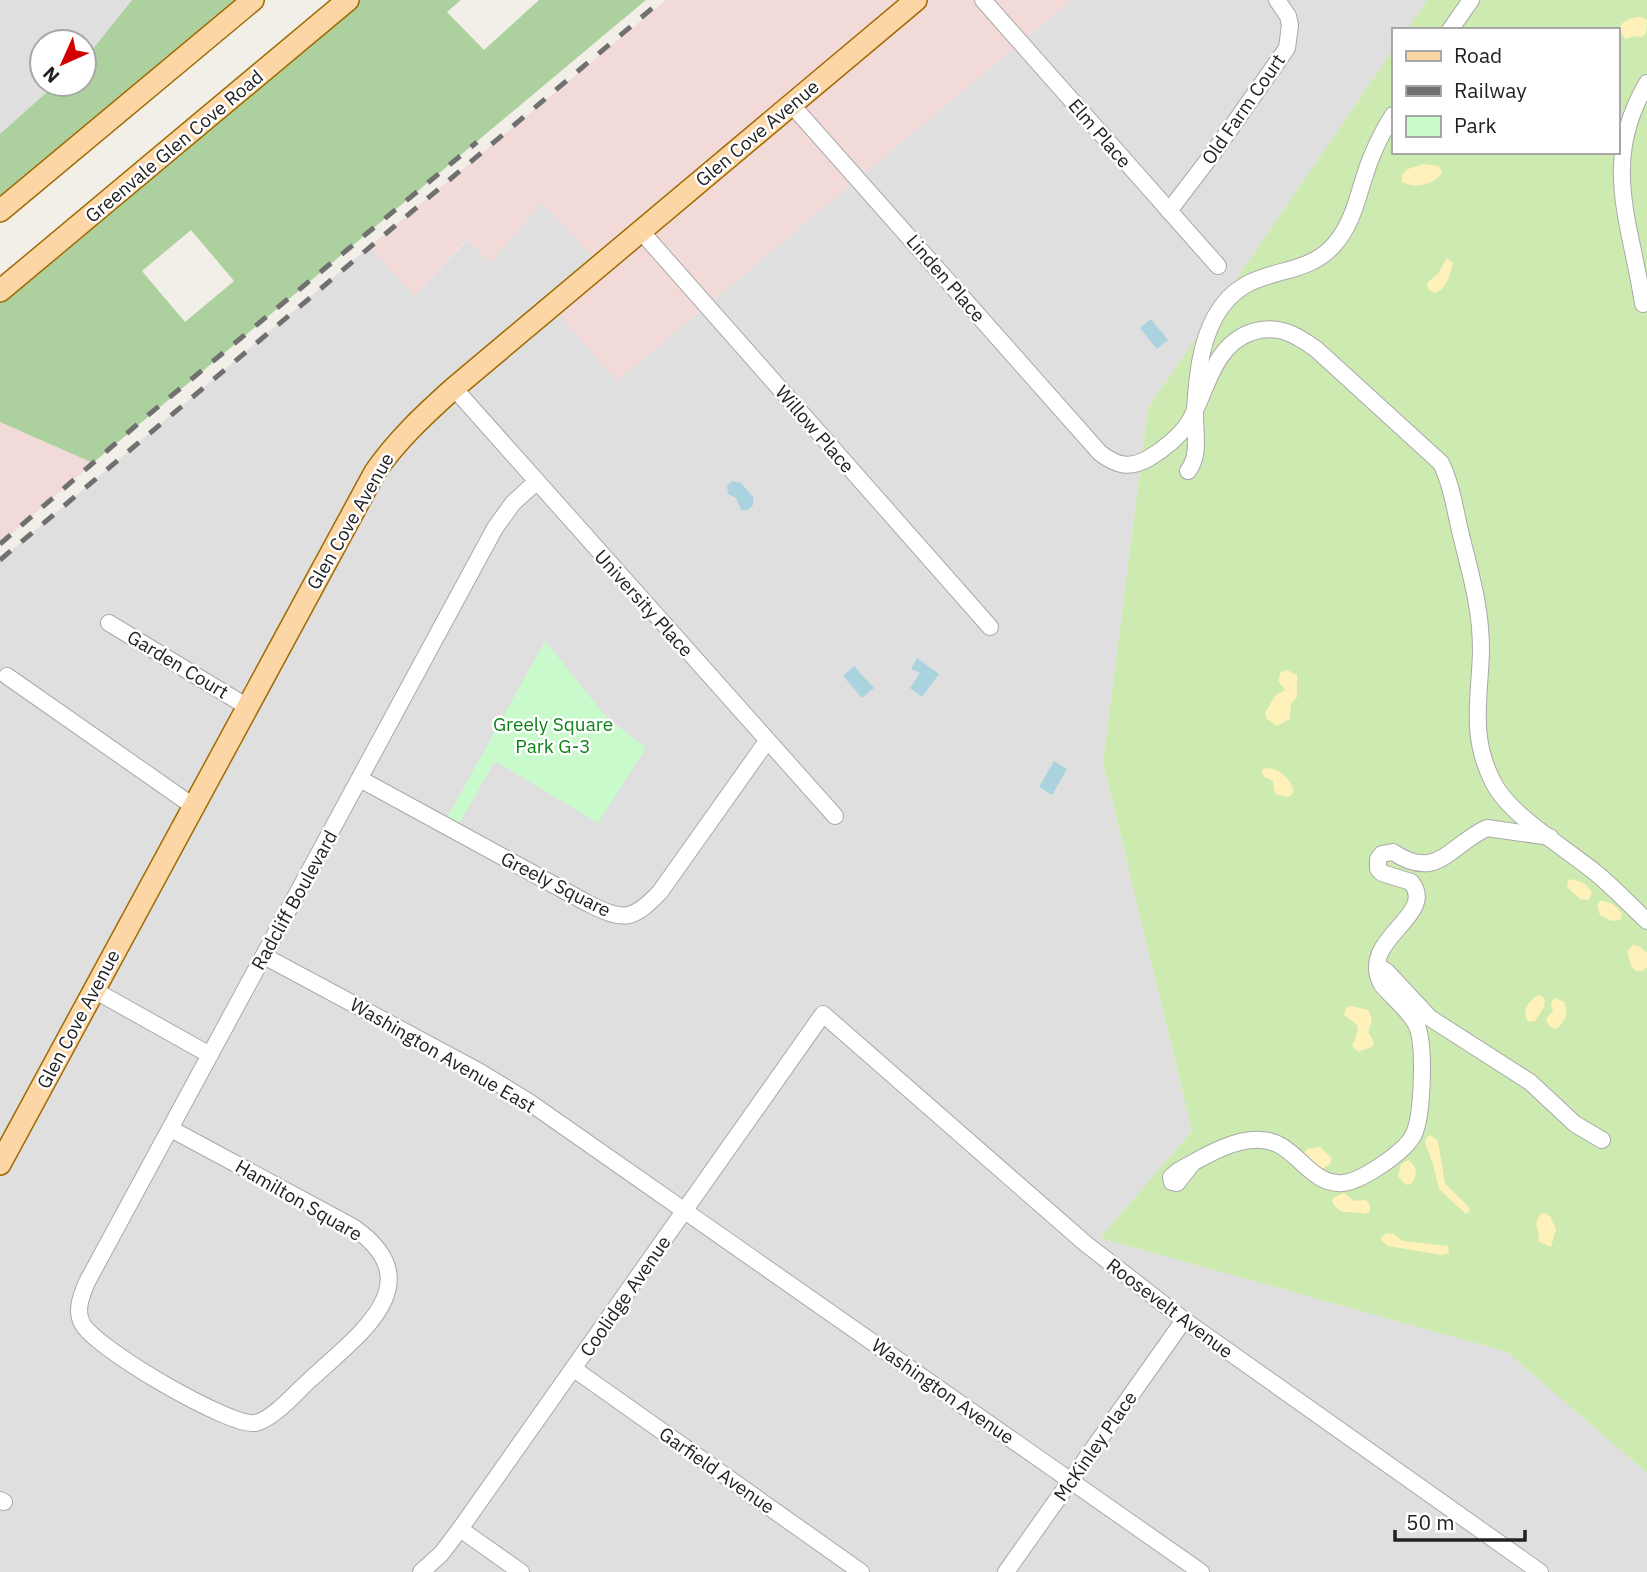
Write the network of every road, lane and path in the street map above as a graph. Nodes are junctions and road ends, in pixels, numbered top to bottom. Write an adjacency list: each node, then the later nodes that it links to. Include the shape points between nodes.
1 (253, 0): 11 (main road)
2 (348, 0): 15 (main road, Greenvale Glen Cove Road)
3 (916, 0): 9 (main road, Glen Cove Avenue)
4 (983, 0): 12 (street, Elm Place)
5 (1277, 0): 12 (street, Old Farm Court, via 1290,25 1287,48)
6 (1471, 0): 7 (street)
7 (1451, 28)
8 (1647, 83): 16 (street, via 1636,101 1622,155 1624,211)
9 (792, 104): 13 (main road, Glen Cove Avenue); 18 (street, Linden Place, via 1100,453 1123,466 1138,464 1170,443)
10 (1392, 118): 18 (street, via 1337,242 1311,263 1244,284 1218,312 1204,344)
11 (0, 211)
12 (1168, 211): 14 (street, Elm Place)
13 (640, 230): 17 (main road, Glen Cove Avenue); 22 (street, Willow Place)
14 (1218, 266)
15 (0, 291)
16 (1643, 304)
17 (454, 388): 20 (street, University Place); 24 (main road, Glen Cove Avenue, via 402,437 375,472)
18 (1195, 408): 19 (street, via 1196,454); 29 (street, via 1231,342 1259,330 1278,329 1296,334 1316,349 1441,463 1450,481 1477,593 1481,650 1476,702 1482,756 1506,800)
19 (1188, 471)
20 (536, 482): 25 (street, University Place); 26 (street, Radcliff Boulevard, via 495,528)
21 (109, 623): 24 (street, Garden Court)
22 (990, 627)
23 (7, 676): 27 (street)
24 (246, 706): 27 (main road, Glen Cove Avenue)
25 (767, 741): 26 (street, Greely Square, via 660,892 643,909 622,916 589,904); 28 (street, University Place)
26 (360, 779): 33 (street, Radcliff Boulevard)
27 (193, 806): 35 (main road, Glen Cove Avenue)
28 (835, 816)
29 (1550, 837): 30 (street, via 1488,828 1435,863); 32 (street)
30 (1409, 862): 31 (street); 31 (street, via 1393,852 1378,859 1381,873)
31 (1401, 877): 34 (street, via 1415,887 1416,904 1384,943)
32 (1647, 921)
33 (264, 956): 37 (street, Radcliff Boulevard); 42 (street, Washington Avenue East, via 499,1083)
34 (1378, 966): 39 (street, via 1430,1017 1530,1082 1575,1124); 41 (street, via 1378,979 1416,1023 1421,1045 1419,1114 1405,1146 1362,1177 1340,1183 1316,1176 1288,1149 1263,1139 1228,1146)
35 (93, 990): 37 (street); 40 (main road, Glen Cove Avenue)
36 (823, 1014): 42 (street, Coolidge Avenue); 43 (street, Roosevelt Avenue, via 1086,1244)
37 (210, 1055): 38 (street, Radcliff Boulevard)
38 (171, 1129): 44 (street, Radcliff Boulevard, via 81,1296 79,1311); 44 (street, Hamilton Square, via 367,1237 386,1269 384,1303 371,1323 284,1404 251,1423 164,1384)
39 (1602, 1140)
40 (0, 1164)
41 (1192, 1164)
42 (685, 1210): 45 (street, Coolidge Avenue); 46 (street, Washington Avenue)
43 (1184, 1320): 46 (street, McKinley Place); 53 (street, Roosevelt Avenue)
44 (86, 1328)
45 (574, 1369): 47 (street, Coolidge Avenue); 50 (street, Garfield Avenue)
46 (1071, 1480): 51 (street, McKinley Place); 52 (street, Washington Avenue)
47 (460, 1529): 48 (street, Coolidge Avenue); 49 (street)
48 (421, 1572)
49 (521, 1572)
50 (861, 1572)
51 (1006, 1572)
52 (1201, 1572)
53 (1540, 1572)

